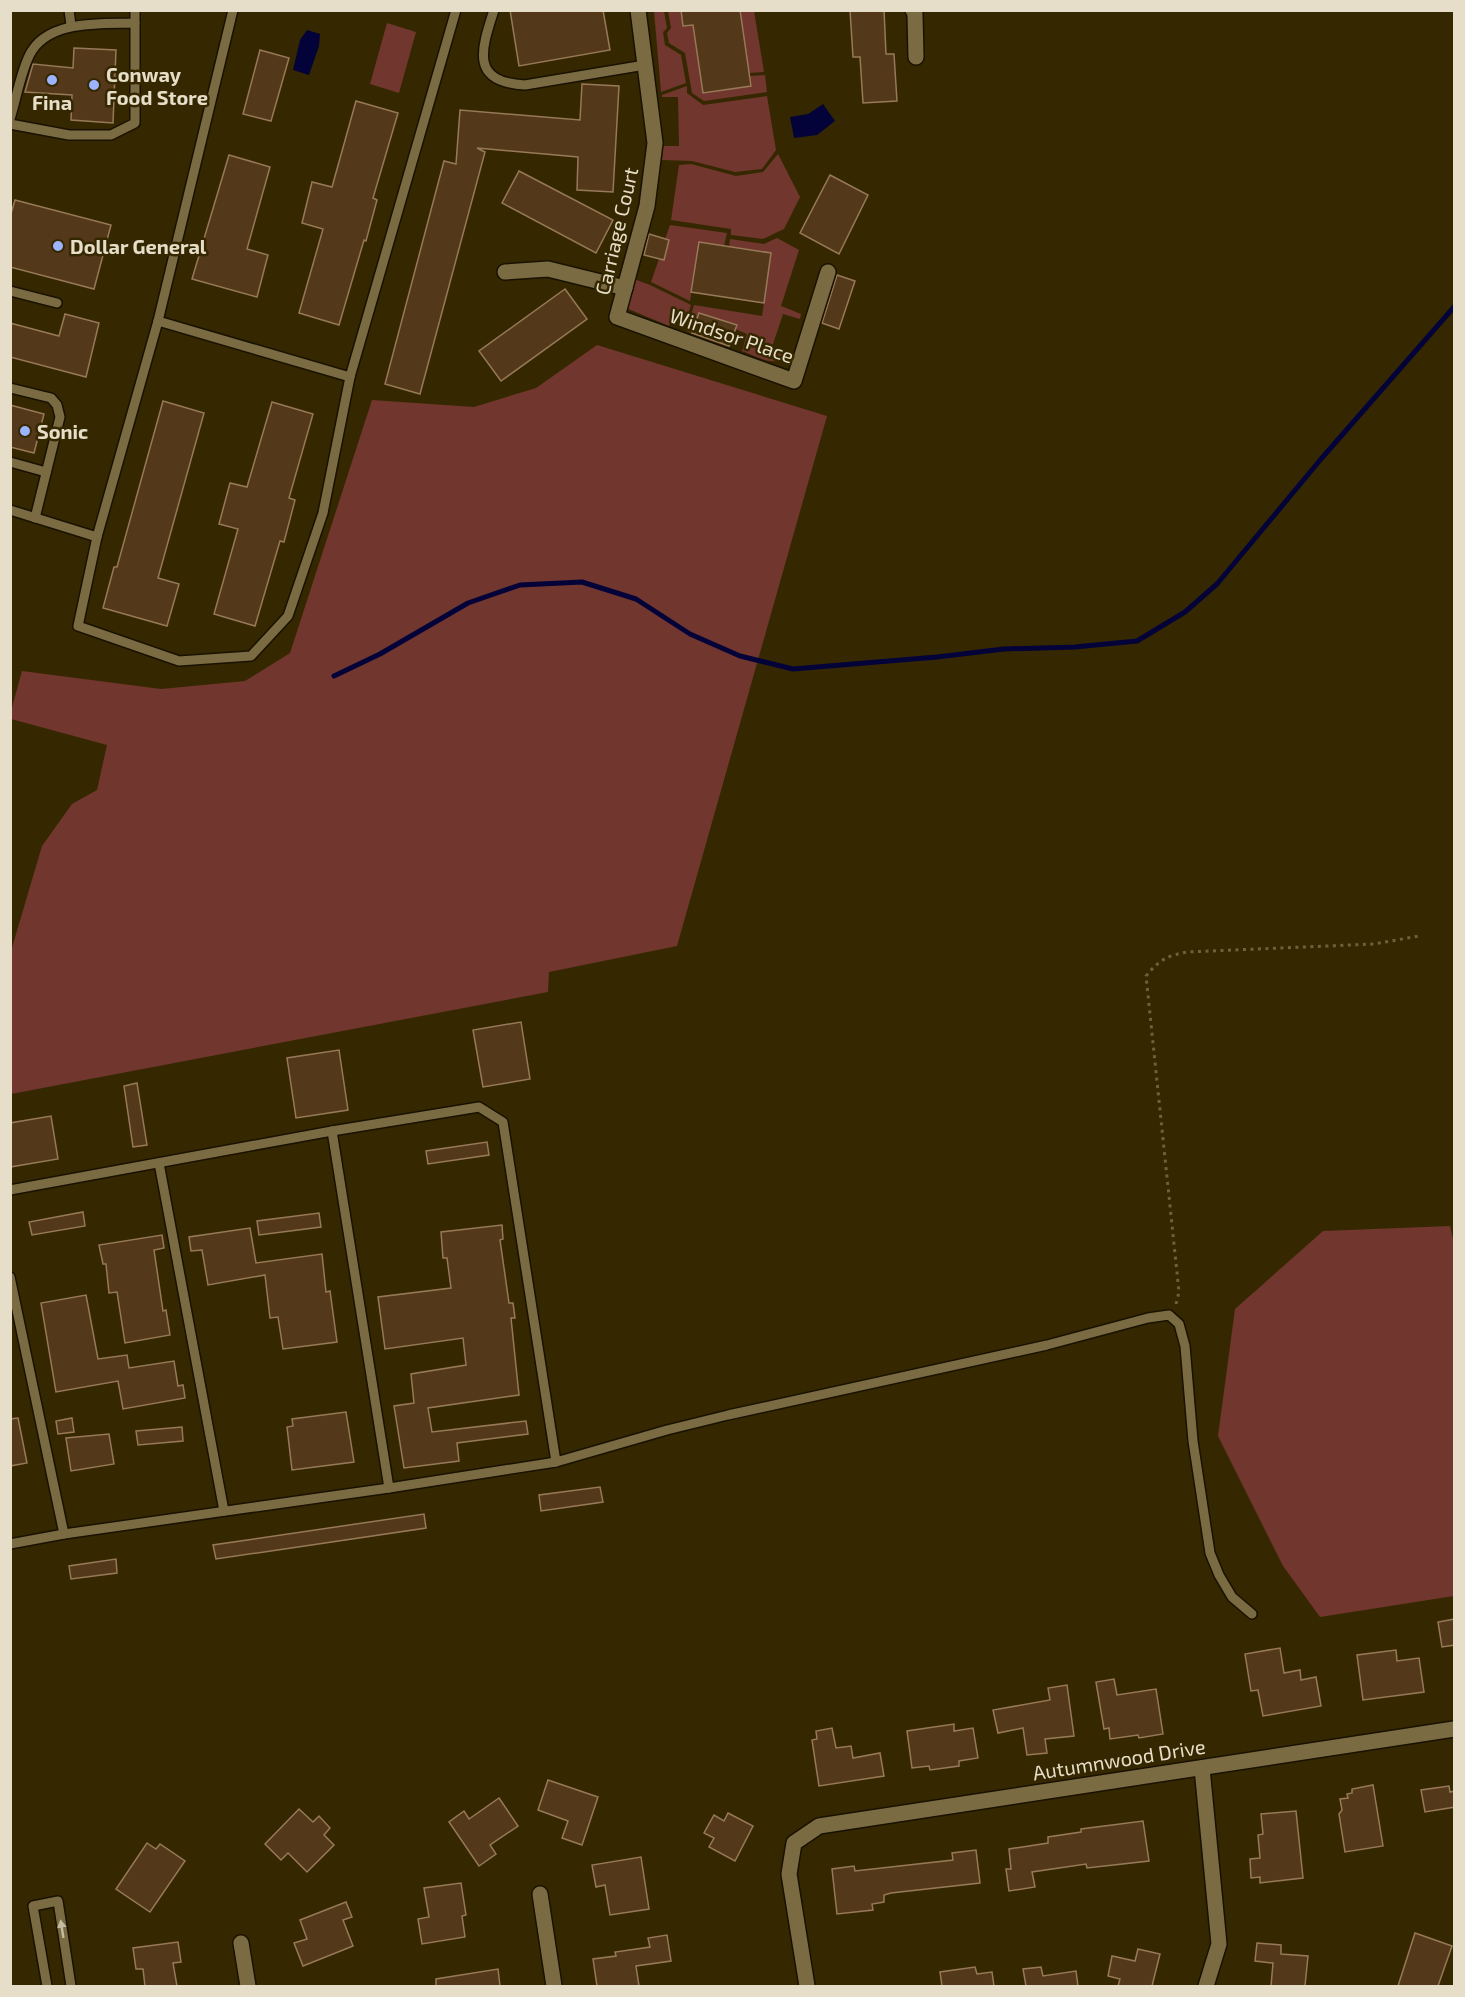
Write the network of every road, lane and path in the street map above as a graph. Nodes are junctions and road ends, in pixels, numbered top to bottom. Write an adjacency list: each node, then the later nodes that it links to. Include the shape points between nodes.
1 (69, 10): 9 (lane)
2 (135, 10): 8 (lane)
3 (233, 10): 19 (lane)
4 (456, 10): 20 (lane)
5 (494, 10): 11 (lane, via 483,43 484,64 491,76 508,84 525,85)
6 (638, 10): 11 (street, Carriage Court)
7 (913, 10): 10 (street)
8 (135, 23): 9 (lane); 12 (lane, via 135,123 111,135 69,135)
9 (71, 25): 12 (lane, via 43,39 29,55)
10 (916, 57)
11 (645, 65): 15 (street, Carriage Court, via 655,143 647,206)
12 (10, 122)
13 (505, 272): 15 (street, via 548,269)
14 (828, 272): 18 (street, Windsor Place, via 794,381)
15 (625, 288): 18 (street, Carriage Court)
16 (10, 291): 17 (lane)
17 (57, 303)
18 (617, 317)
19 (158, 321): 20 (lane); 26 (lane)
20 (350, 377): 26 (lane, via 323,513 288,616 251,656 179,661 78,626)
21 (10, 388): 23 (lane, via 51,398 57,405 60,417)
22 (10, 462): 23 (lane)
23 (46, 472): 25 (lane)
24 (10, 510): 25 (lane)
25 (35, 518): 26 (lane)
26 (97, 537)
27 (1419, 936): 32 (path, via 1374,944 1187,952 1156,963 1146,976 1179,1292)
28 (332, 1131): 29 (lane); 33 (lane, via 479,1107 503,1122); 34 (lane)
29 (159, 1163): 30 (lane); 35 (lane)
30 (10, 1190)
31 (10, 1277): 36 (lane)
32 (1174, 1317): 33 (lane, via 1149,1318 1047,1345 788,1400); 38 (lane, via 1185,1346 1193,1441 1210,1553 1232,1597)
33 (556, 1462): 34 (lane)
34 (388, 1488): 35 (lane)
35 (224, 1511): 36 (lane)
36 (64, 1534): 37 (lane)
37 (10, 1544)
38 (1252, 1614)
39 (1455, 1729): 40 (street, Autumnwood Drive)
40 (1202, 1768): 47 (street, Autumnwood Drive, via 819,1826 795,1843 789,1874); 48 (street, via 1220,1944)
41 (540, 1894): 46 (street)
42 (242, 1943): 45 (street)
43 (47, 1986): 44 (lane, one-way to 43, via 58,1901 33,1906)
44 (71, 1986)
45 (248, 1986)
46 (554, 1986)
47 (807, 1986)
48 (1206, 1986)

